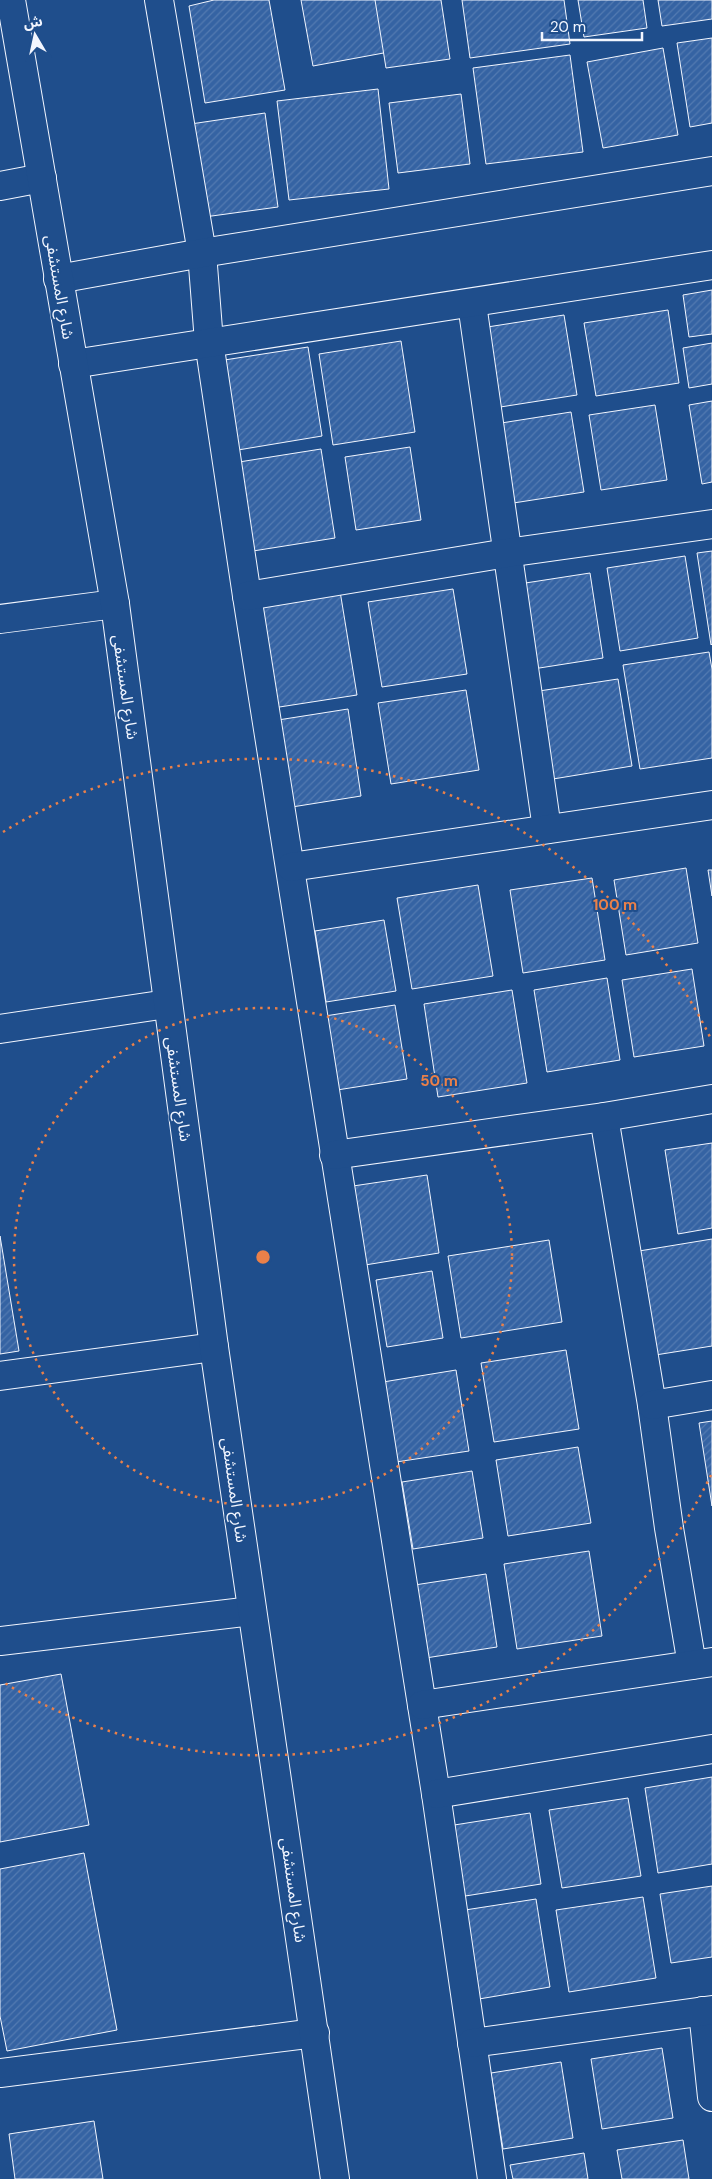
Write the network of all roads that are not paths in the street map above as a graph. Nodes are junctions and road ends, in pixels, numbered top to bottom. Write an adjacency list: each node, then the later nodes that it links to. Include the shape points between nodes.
1 (11, 0): 4 (main road, شارع المستشفى)
2 (159, 0): 6 (main road)
3 (712, 171): 6 (main road)
4 (42, 178): 5 (main road); 8 (main road, شارع المستشفى)
5 (0, 186)
6 (202, 253): 8 (main road); 10 (main road)
7 (712, 265): 9 (main road)
8 (58, 279): 11 (main road, شارع المستشفى)
9 (472, 304): 10 (main road); 13 (main road)
10 (209, 342): 11 (main road); 14 (main road)
11 (73, 364): 15 (main road, شارع المستشفى)
12 (712, 524): 13 (main road)
13 (507, 554): 14 (main road); 18 (main road)
14 (247, 596): 19 (main road)
15 (114, 604): 16 (main road); 20 (main road, شارع المستشفى)
16 (0, 619)
17 (712, 805): 18 (main road)
18 (548, 829): 19 (main road)
19 (291, 867): 24 (main road)
20 (168, 1004): 21 (main road); 25 (main road, شارع المستشفى)
21 (0, 1029)
22 (712, 1100): 23 (main road)
23 (604, 1117): 24 (main road); 28 (main road)
24 (334, 1155): 32 (main road)
25 (214, 1347): 26 (main road); 29 (main road, شارع المستشفى)
26 (0, 1376)
27 (712, 1395): 28 (main road)
28 (652, 1405): 31 (main road, via 668,1528)
29 (252, 1611): 30 (main road); 36 (main road, شارع المستشفى)
30 (0, 1641)
31 (702, 1664): 32 (main road)
32 (422, 1705): 34 (main road)
33 (712, 1748): 34 (main road)
34 (436, 1794): 37 (main road)
35 (708, 2010): 37 (main road); 39 (main road)
36 (315, 2033): 38 (main road); 40 (main road, شارع المستشفى)
37 (472, 2043): 41 (main road)
38 (0, 2073)
39 (712, 2097)
40 (335, 2179)
41 (492, 2179)

